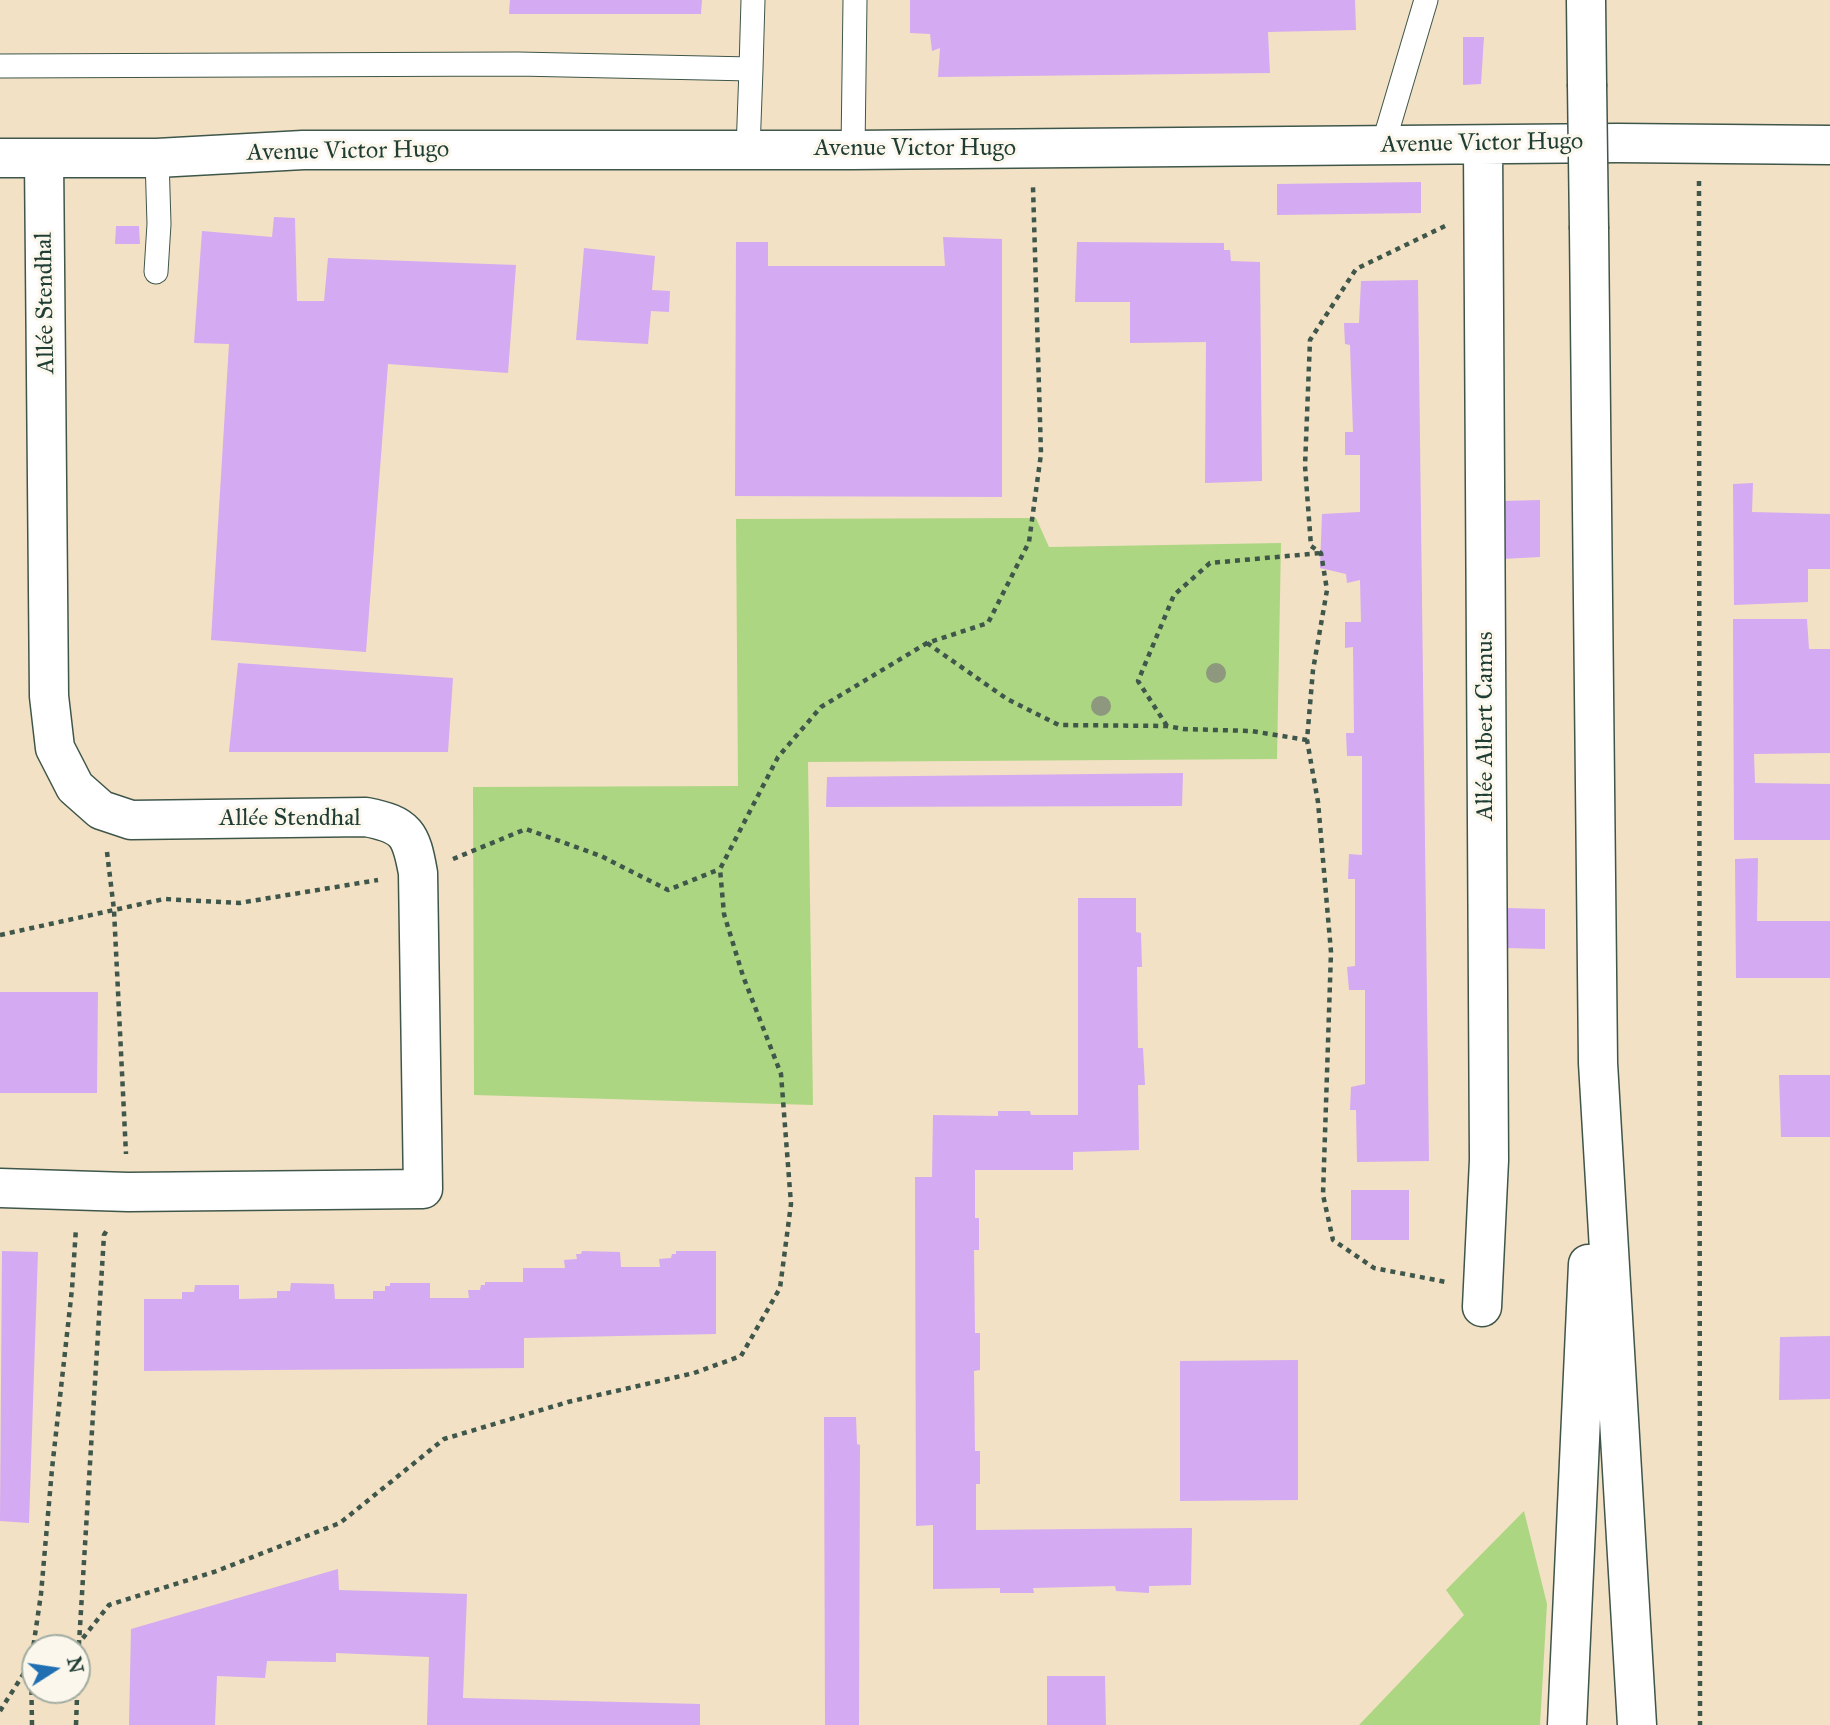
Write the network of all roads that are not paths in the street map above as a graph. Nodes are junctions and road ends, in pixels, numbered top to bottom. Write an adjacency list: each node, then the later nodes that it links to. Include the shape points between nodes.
1 (753, 0): 6 (lane)
2 (855, 0): 11 (lane)
3 (1426, 0): 7 (lane)
4 (1586, 0): 16 (street, bridge)
5 (0, 66): 6 (lane, via 518,64)
6 (751, 69): 10 (lane)
7 (1383, 145): 8 (street, Avenue Victor Hugo); 11 (street, Avenue Victor Hugo)
8 (1483, 145): 9 (street, Avenue Victor Hugo); 18 (street, Allée Albert Camus, via 1489,1160)
9 (1830, 145)
10 (748, 150): 11 (street, Avenue Victor Hugo); 14 (street, Avenue Victor Hugo, via 303,150)
11 (853, 150)
12 (0, 158): 13 (street, Avenue Victor Hugo)
13 (44, 158): 14 (street, Avenue Victor Hugo); 17 (street, Allée Stendhal, via 54,748 75,787 101,810 131,820 366,817 387,821 404,832 418,873 423,1189 128,1192)
14 (157, 158): 15 (lane)
15 (156, 272)
16 (1598, 1063): 19 (street); 20 (street)
17 (0, 1188)
18 (1483, 1298)
19 (1567, 1725)
20 (1637, 1725)

